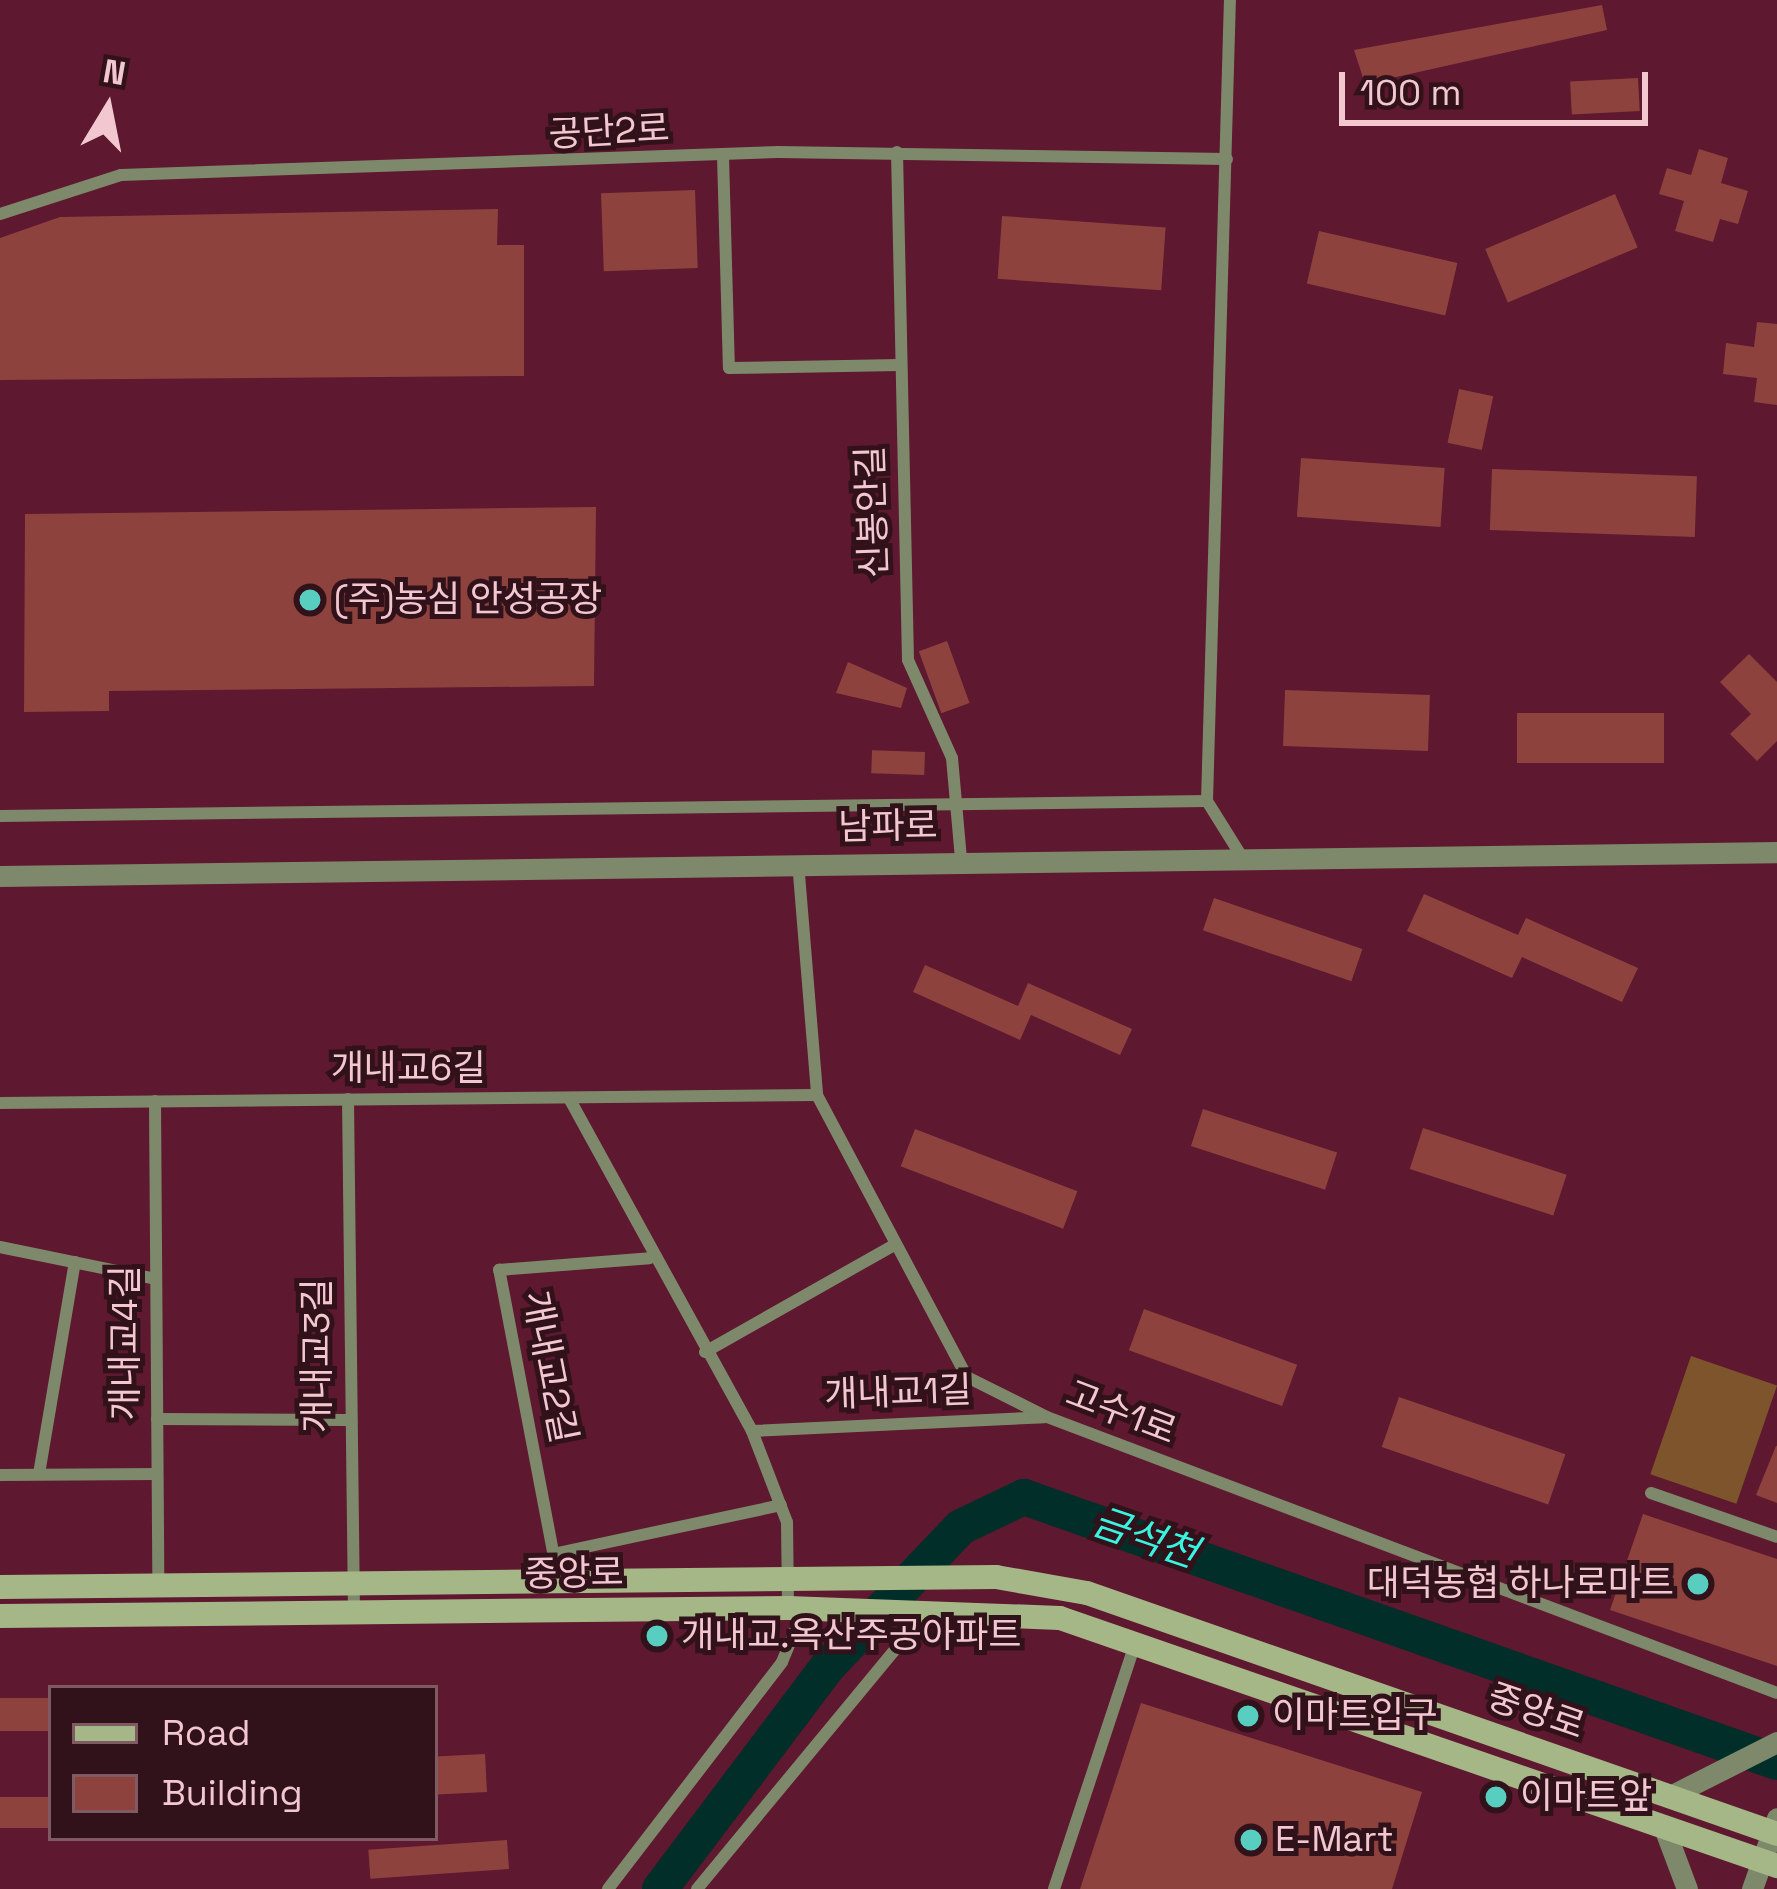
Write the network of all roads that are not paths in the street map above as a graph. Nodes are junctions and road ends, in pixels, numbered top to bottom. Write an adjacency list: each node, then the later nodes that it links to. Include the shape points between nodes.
1 (1230, 0): 4 (street)
2 (898, 152): 3 (street, 공단2로); 4 (street, 공단2로); 6 (street, 신봉안길)
3 (723, 156): 5 (street, 공단2로, via 121,175); 6 (street, via 728,368)
4 (1227, 159): 8 (street)
5 (0, 214)
6 (899, 365): 7 (street, 신봉안길, via 908,660)
7 (962, 796): 8 (street); 9 (street); 12 (street, 신봉안길)
8 (1208, 801): 11 (street)
9 (0, 816)
10 (1777, 852): 11 (street, 남파로)
11 (1242, 857): 12 (street, 남파로)
12 (961, 859): 13 (street, 남파로)
13 (798, 860): 14 (street, 남파로); 15 (street, 고수1로)
14 (0, 876)
15 (817, 1096): 16 (street, 개내교6길); 20 (street, 고수1로)
16 (569, 1097): 17 (street, 개내교6길); 22 (street)
17 (348, 1100): 18 (street, 개내교6길); 28 (street, 개내교3길)
18 (154, 1101): 19 (street, 개내교6길); 24 (street, 개내교4길)
19 (0, 1104)
20 (896, 1244): 25 (street); 26 (street, 고수1로, via 967,1377)
21 (0, 1247): 23 (street)
22 (650, 1258): 25 (street); 36 (street, 개내교2길, via 500,1270)
23 (75, 1262): 24 (street); 31 (street)
24 (156, 1279): 27 (street, 개내교4길)
25 (705, 1352): 29 (street)
26 (1047, 1417): 29 (street, 개내교1길); 46 (street, 고수1로)
27 (157, 1419): 28 (street); 32 (street, 개내교4길)
28 (347, 1420): 38 (street, 개내교3길)
29 (752, 1431): 34 (street)
30 (0, 1474): 31 (street)
31 (39, 1474): 32 (street)
32 (157, 1474): 39 (street, 개내교4길)
33 (1651, 1493): 35 (street)
34 (781, 1505): 36 (street); 37 (street)
35 (1777, 1538)
36 (556, 1566): 37 (main road, 중앙로); 38 (main road, 중앙로)
37 (788, 1576): 41 (street); 48 (main road, 중앙로, via 996,1577 1087,1593)
38 (353, 1580): 39 (main road, 중앙로); 43 (street, 개내교3길)
39 (158, 1584): 40 (main road, 중앙로)
40 (0, 1587)
41 (796, 1608): 42 (main road, 중앙로); 43 (main road, 중앙로); 52 (street, via 782,1662)
42 (926, 1611): 45 (main road, 중앙로, via 1060,1618); 53 (street)
43 (354, 1613): 44 (main road, 중앙로)
44 (0, 1616)
45 (1137, 1640): 49 (main road, 중앙로); 54 (street)
46 (1777, 1693)
47 (1777, 1742): 48 (street)
48 (1670, 1796): 50 (main road, 중앙로)
49 (1663, 1826): 51 (main road, 중앙로); 55 (street)
50 (1775, 1828): 51 (street)
51 (1770, 1863): 56 (street)
52 (608, 1889)
53 (697, 1889)
54 (1054, 1889)
55 (1687, 1889)
56 (1752, 1889)

